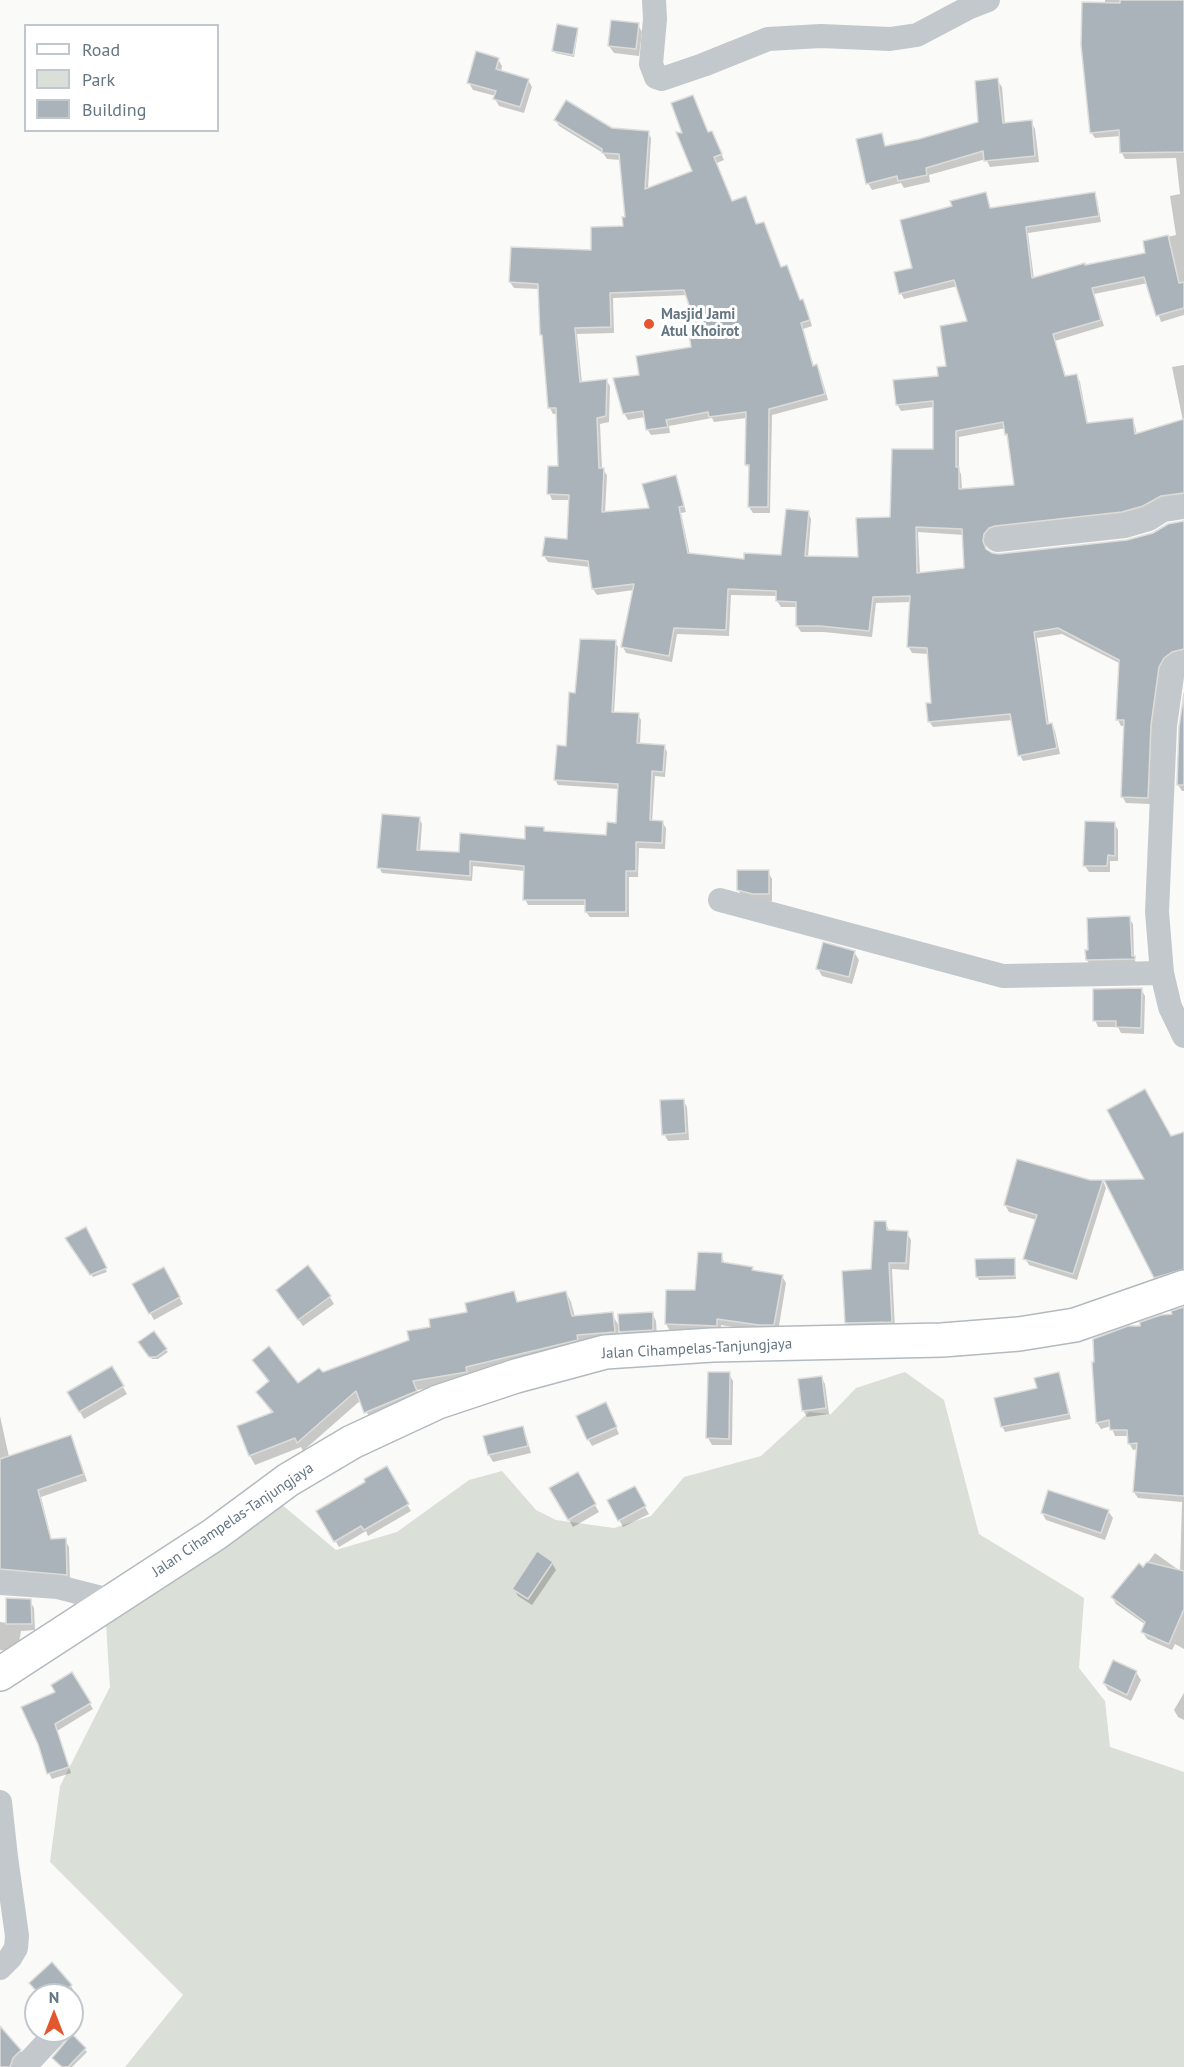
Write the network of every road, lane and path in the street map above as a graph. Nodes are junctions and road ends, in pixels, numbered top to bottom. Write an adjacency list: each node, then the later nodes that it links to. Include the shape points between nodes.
1 (654, 0): 2 (street, via 651,63 656,77 662,79 768,39 890,39 917,35)
2 (988, 0)
3 (1184, 507): 4 (street, via 1163,510 1125,526)
4 (997, 540)
5 (1184, 663): 7 (street, via 1173,669 1165,726 1158,912)
6 (720, 900): 7 (street, via 1003,976)
7 (1162, 973): 8 (street, via 1170,1007)
8 (1184, 1036)
9 (1184, 1287): 11 (main road, Jalan Cihampelas-Tanjungjaya, via 1076,1325 1019,1334 605,1352 516,1376 438,1402 352,1442 288,1480)
10 (0, 1583): 11 (street, via 58,1587)
11 (113, 1601): 12 (main road, Jalan Cihampelas-Tanjungjaya)
12 (0, 1674)
13 (0, 1802): 14 (street, via 17,1935 16,1948)
14 (0, 1968)
15 (46, 2043): 16 (street)
16 (24, 2067)

